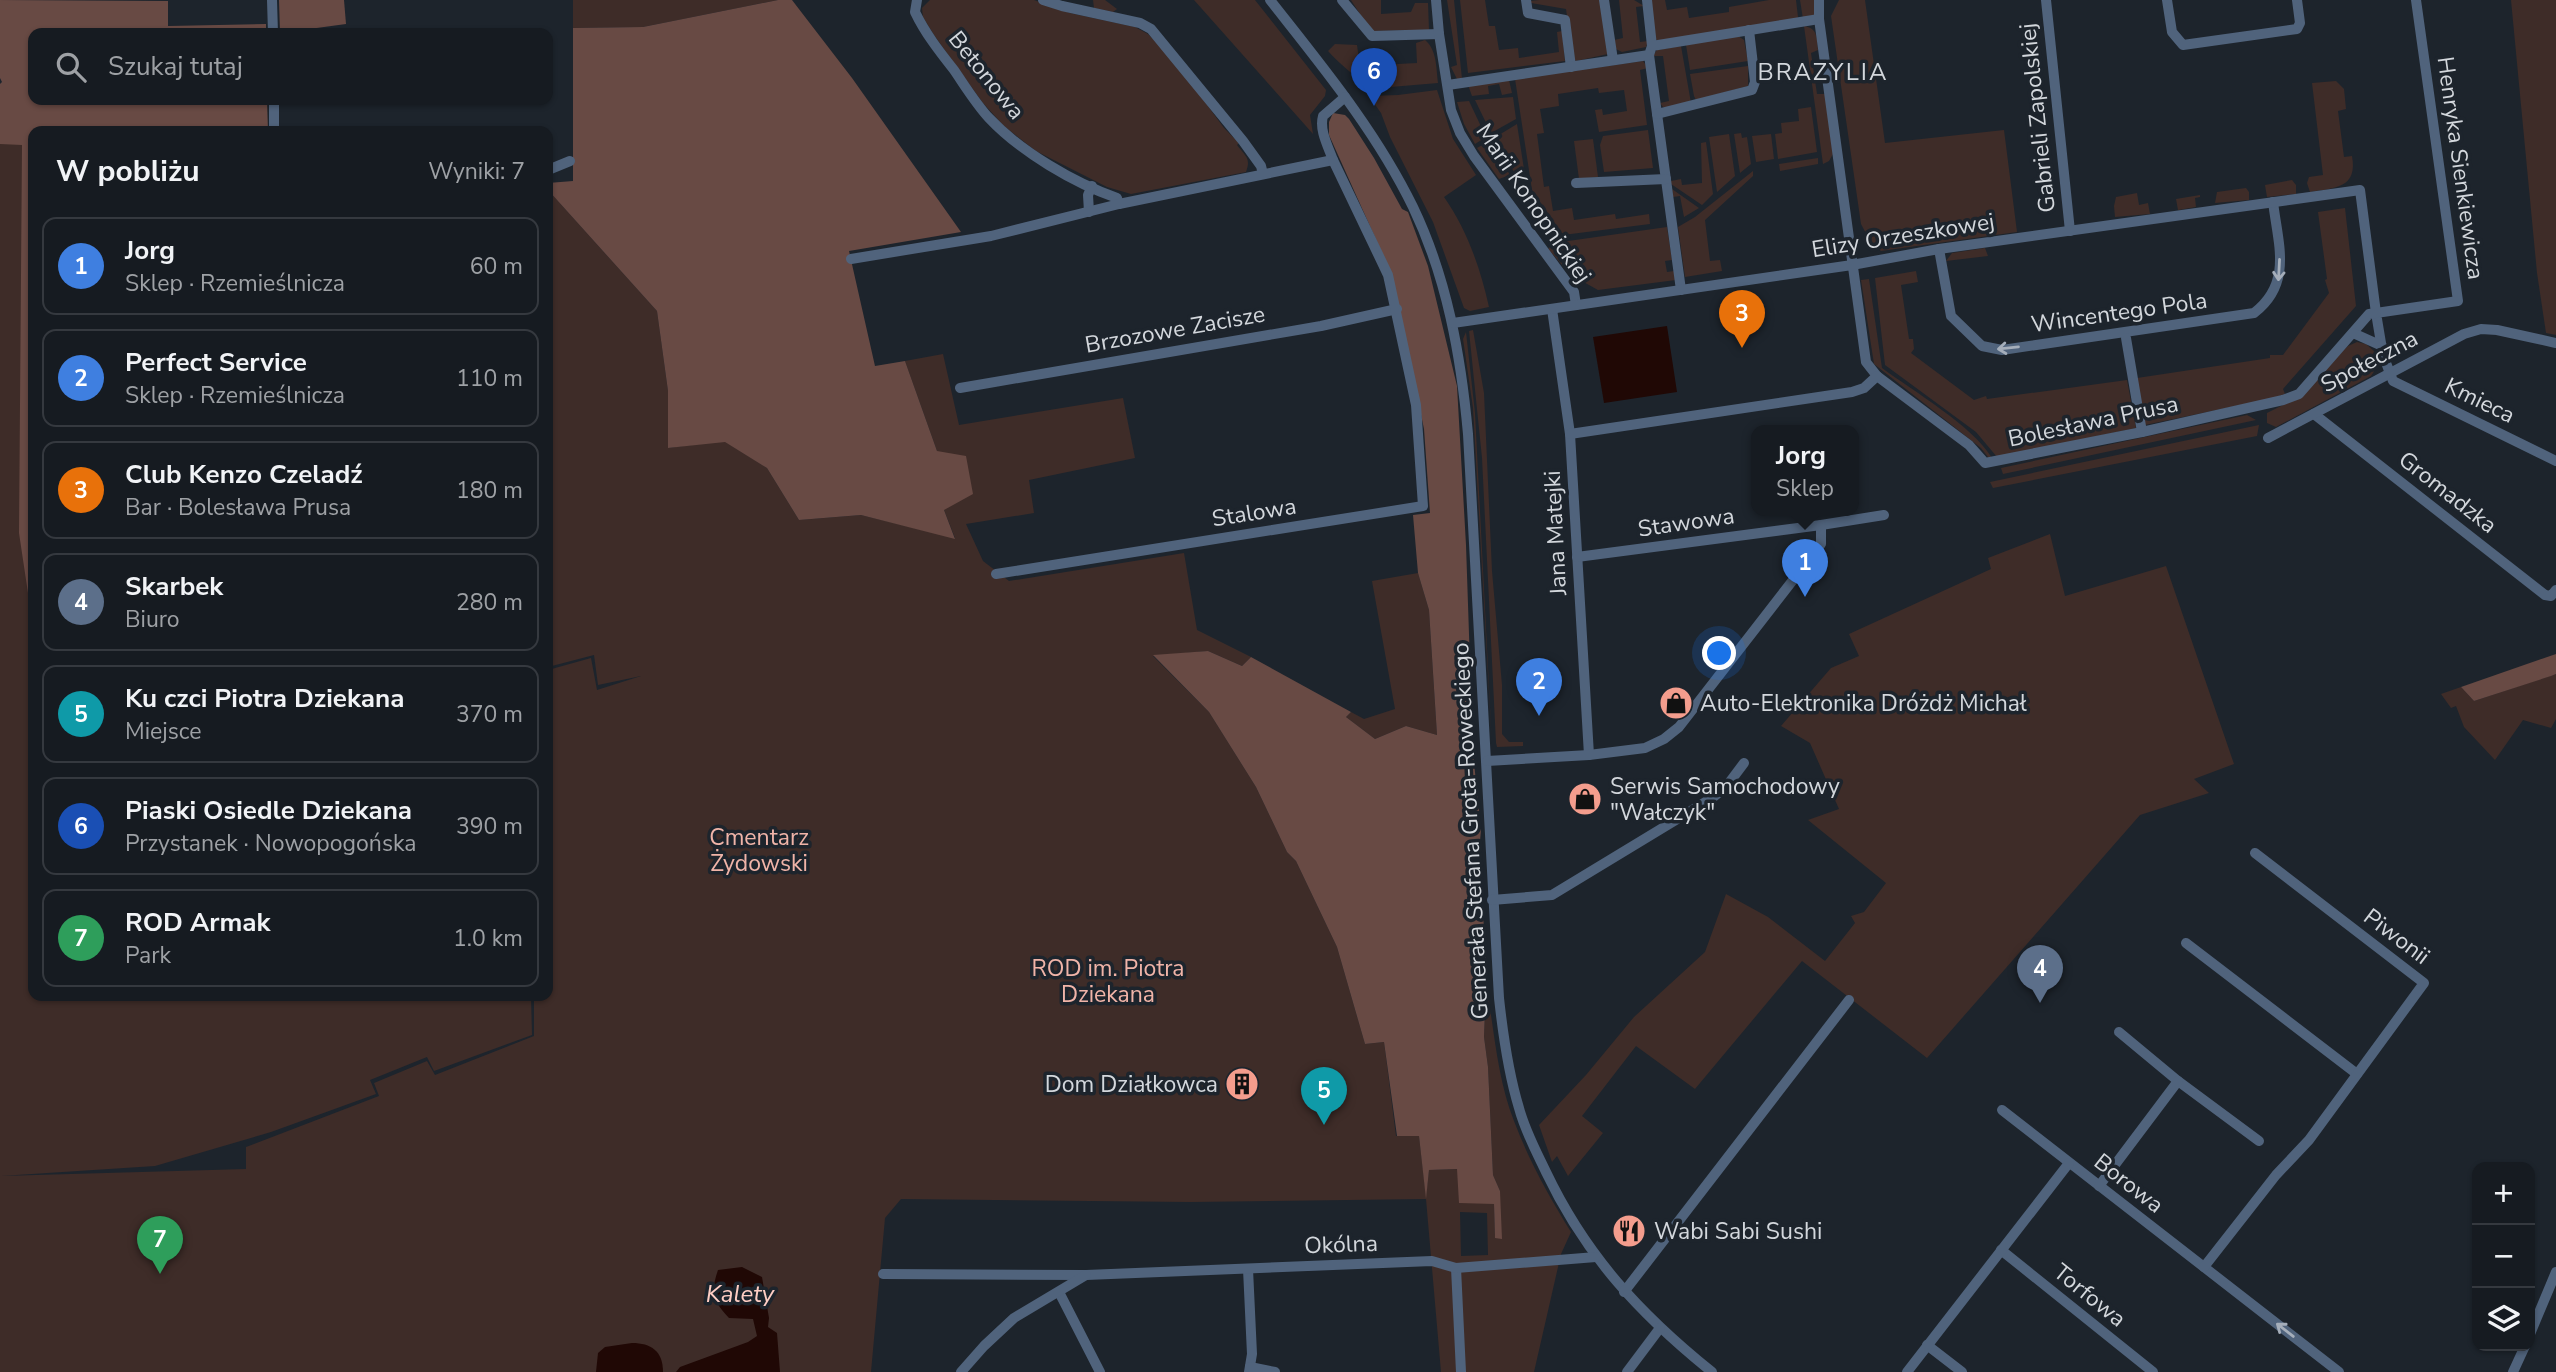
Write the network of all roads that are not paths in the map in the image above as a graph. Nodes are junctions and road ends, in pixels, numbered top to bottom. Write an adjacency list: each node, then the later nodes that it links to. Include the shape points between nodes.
1 (272, 0): 16 (street)
2 (917, 0): 33 (street, Betonowa, via 915,12 930,38 988,117 1034,155)
3 (1042, 0): 30 (street, via 1151,29 1243,141)
4 (1270, 0): 23 (street, Generała Stefana Grota-Roweckiego)
5 (1342, 0): 18 (street, via 1371,36)
6 (1436, 0): 18 (street, Marii Konopnickiej)
7 (1526, 0): 21 (street, via 1528,13 1565,20)
8 (1604, 0): 20 (street)
9 (1647, 0): 19 (street)
10 (1819, 0): 15 (street)
11 (2046, 0): 37 (street, Gabrieli Zapolskiej)
12 (2167, 0): 13 (street, via 2172,32 2183,45 2297,29)
13 (2297, 0)
14 (2416, 0): 45 (street, Henryka Sienkiewicza, via 2458,301)
15 (1819, 19): 17 (street); 40 (street)
16 (273, 28)
17 (1749, 30): 19 (street); 25 (street, via 1752,90)
18 (1439, 34): 22 (street, Marii Konopnickiej)
19 (1651, 50): 20 (street); 25 (street)
20 (1613, 60): 21 (street)
21 (1571, 66): 22 (street)
22 (1448, 85): 42 (street, Marii Konopnickiej, via 1460,133 1574,292)
23 (1345, 97): 27 (street, via 1321,120); 46 (street, Generała Stefana Grota-Roweckiego, via 1389,162 1421,225)
24 (274, 105): 26 (street)
25 (1657, 114): 31 (street)
26 (274, 126)
27 (1333, 160): 30 (street); 43 (street, via 1388,275)
28 (570, 161): 29 (street)
29 (553, 168)
30 (1264, 174): 35 (street)
31 (1666, 178): 32 (street); 41 (street)
32 (1576, 183)
33 (1092, 186): 35 (street, Betonowa, via 1117,198); 36 (street)
34 (2273, 202): 37 (street, Elizy Orzeszkowej); 38 (street, Wincentego Pola, one-way to 38, via 2280,274 2273,294 2254,313 2002,350 1976,342 1951,316); 45 (street, Elizy Orzeszkowej, via 2360,190)
35 (1119, 204): 36 (street)
36 (1089, 212): 39 (street, via 991,236)
37 (2070, 231): 38 (street, Elizy Orzeszkowej)
38 (1939, 249): 40 (street, Elizy Orzeszkowej)
39 (851, 259)
40 (1852, 265): 41 (street, Elizy Orzeszkowej); 52 (street, via 1866,362)
41 (1681, 290): 42 (street, Elizy Orzeszkowej)
42 (1576, 305): 44 (street, Elizy Orzeszkowej)
43 (1396, 309): 53 (street, Brzozowe Zacisze); 62 (street, Stalowa, via 1416,410 1423,506)
44 (1552, 309): 46 (street, Elizy Orzeszkowej); 56 (street, Jana Matejki)
45 (2376, 313): 47 (street, Bolesława Prusa, via 2369,314); 50 (street)
46 (1453, 324): 65 (street, Generała Stefana Grota-Roweckiego, via 1468,434)
47 (2353, 333): 50 (street); 55 (street, Bolesława Prusa, via 2299,394)
48 (2126, 338): 55 (street)
49 (2556, 343): 51 (street, Społeczna, via 2481,329)
50 (2382, 346): 51 (street)
51 (2390, 373): 54 (street, Społeczna); 58 (street, Kmieca, via 2393,381)
52 (1877, 376): 55 (street, Bolesława Prusa, via 1969,445 1985,463); 56 (street, via 1852,392)
53 (960, 388)
54 (2314, 414): 57 (street, Społeczna); 63 (street, Gromadzka, via 2545,595)
55 (2142, 432)
56 (1570, 434): 61 (street, Jana Matejki)
57 (2268, 438)
58 (2556, 461)
59 (1884, 514): 60 (street, Stawowa)
60 (1821, 525): 61 (street, Stawowa); 64 (street, via 1821,544 1679,727 1645,748)
61 (1577, 556): 64 (street, Jana Matejki)
62 (996, 574)
63 (2556, 590)
64 (1589, 755): 65 (street)
65 (1487, 761): 68 (street, Generała Stefana Grota-Roweckiego)
66 (1744, 763): 68 (street, via 1712,798 1552,895)
67 (2255, 853): 72 (street, Piwonii, via 2424,983)
68 (1492, 900): 79 (street, Generała Stefana Grota-Roweckiego, via 1502,1026 1519,1109 1559,1200)
69 (2186, 943): 72 (street)
70 (1849, 1000): 87 (street)
71 (2119, 1032): 73 (street)
72 (2357, 1074): 80 (street, Piwonii)
73 (2178, 1082): 75 (street); 77 (street)
74 (2002, 1110): 76 (street)
75 (2259, 1142)
76 (2069, 1163): 77 (street, Borowa); 78 (street, Borowa)
77 (2099, 1186): 80 (street, Borowa)
78 (2001, 1250): 90 (street, Borowa); 101 (street, Torfowa)
79 (1596, 1257): 81 (street, Okólna); 87 (street, Generała Stefana Grota-Roweckiego)
80 (2204, 1267): 102 (street, Borowa, one-way to 80)
81 (1456, 1268): 82 (street, Okólna, via 1432,1261); 96 (street)
82 (1248, 1269): 85 (street, Okólna); 92 (street)
83 (2556, 1272): 88 (street)
84 (883, 1274): 85 (street, Okólna)
85 (1086, 1275): 86 (street)
86 (1059, 1292): 93 (street, via 1014,1318); 94 (street)
87 (1624, 1292): 89 (street, Generała Stefana Grota-Roweckiego)
88 (2535, 1322)
89 (1660, 1328): 97 (street); 98 (street, Generała Stefana Grota-Roweckiego)
90 (1927, 1345): 99 (street, Borowa); 100 (street)
91 (2523, 1351): 103 (street)
92 (1249, 1369): 95 (street)
93 (961, 1372)
94 (1100, 1372)
95 (1275, 1372)
96 (1461, 1372)
97 (1627, 1372)
98 (1712, 1372)
99 (1907, 1372)
100 (1962, 1372)
101 (2154, 1372)
102 (2339, 1372)
103 (2513, 1372)

